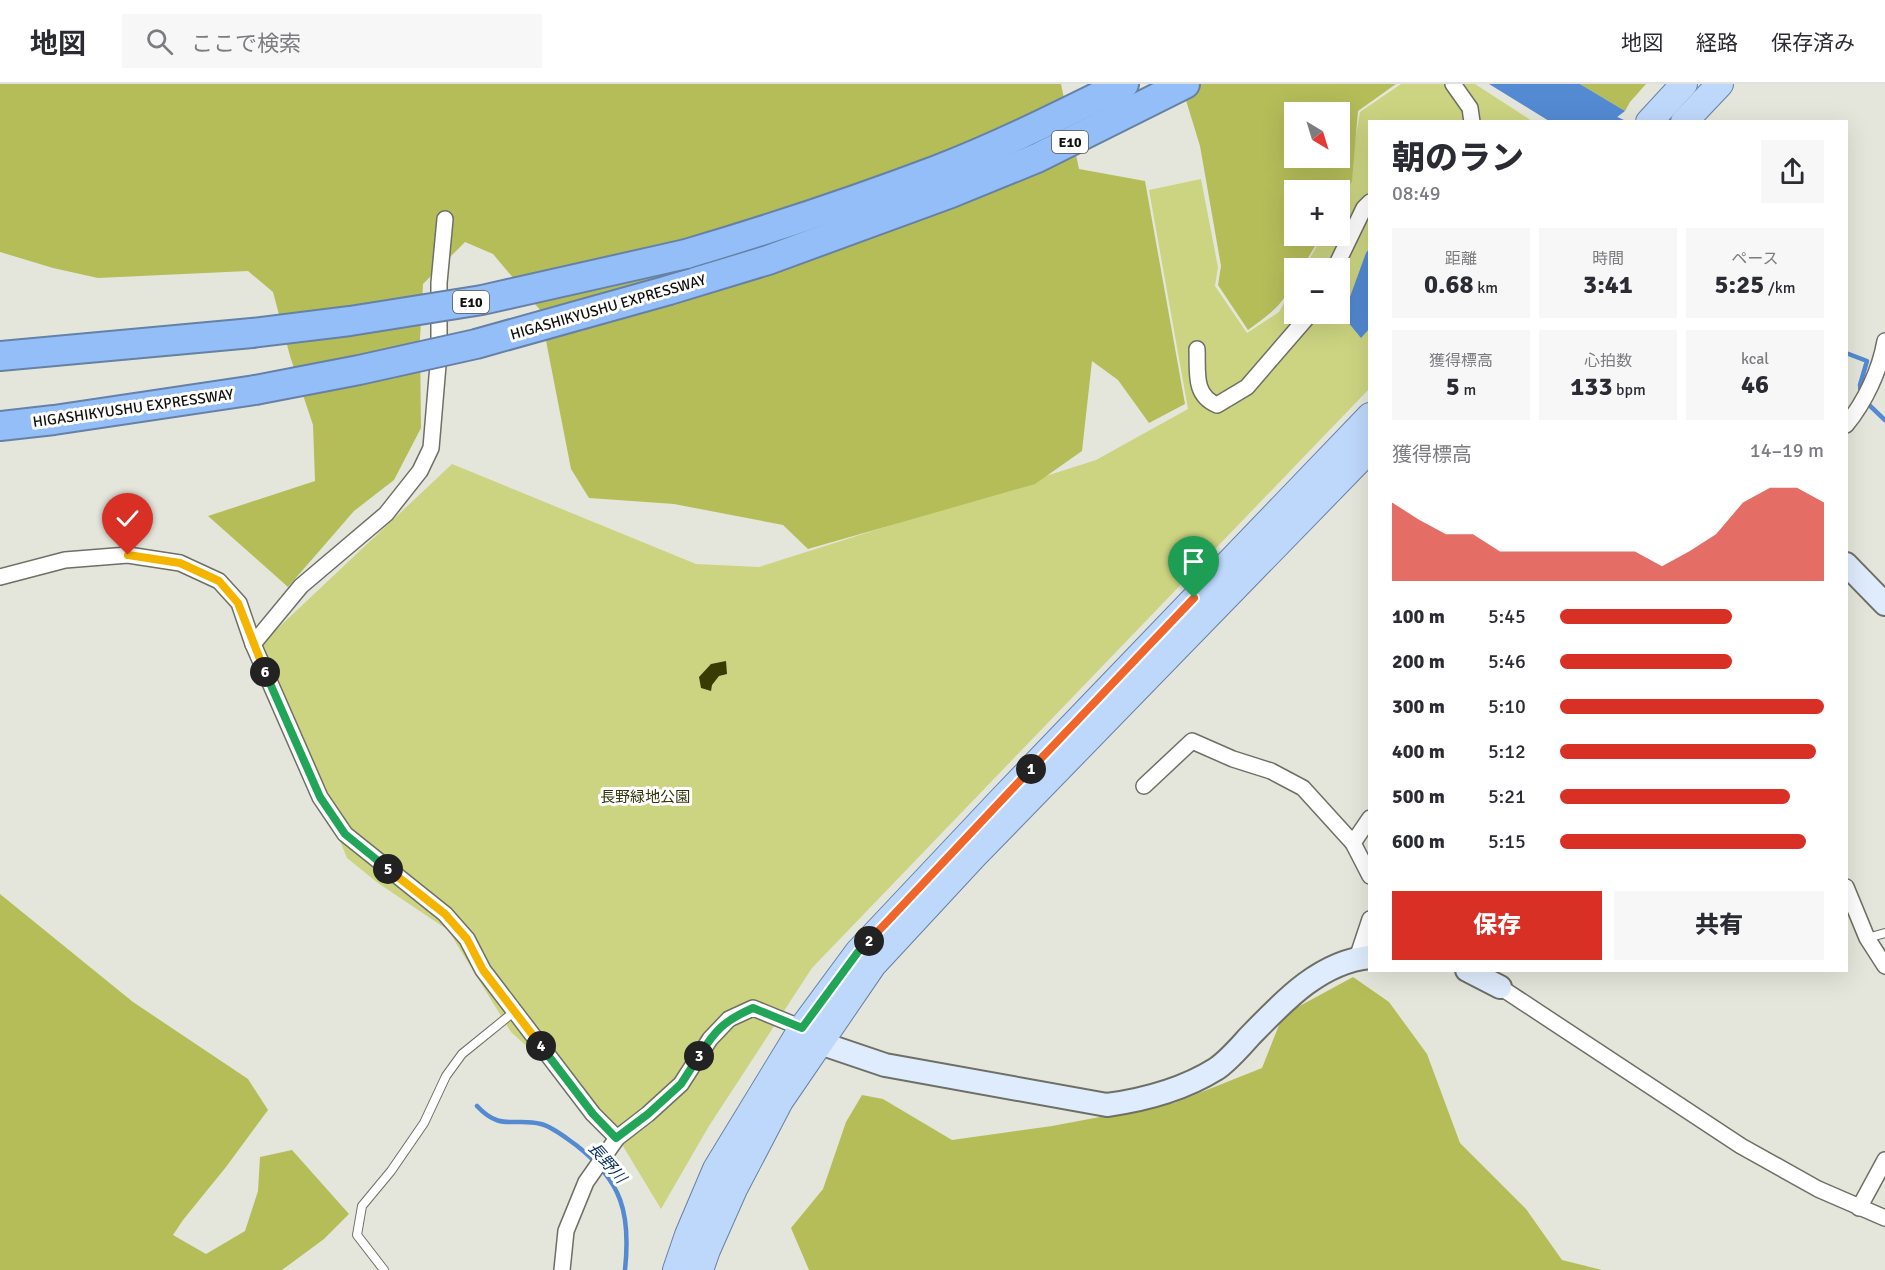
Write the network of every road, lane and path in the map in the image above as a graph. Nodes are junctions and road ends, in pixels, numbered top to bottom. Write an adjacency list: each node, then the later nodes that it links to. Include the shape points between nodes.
1 (1125, 84): 9 (highway, HIGASHIKYUSHU EXPRESSWAY / E10, via 1013,138)
2 (1185, 84): 9 (highway, HIGASHIKYUSHU EXPRESSWAY / E10, via 1037,158)
3 (1453, 84): 6 (street, via 1470,108)
4 (1684, 84): 7 (main road)
5 (1720, 84): 8 (main road)
6 (1472, 120)
7 (1651, 120)
8 (1686, 120)
9 (945, 181): 16 (highway, HIGASHIKYUSHU EXPRESSWAY / E10, bridge, via 686,254 482,300 252,333); 19 (highway, HIGASHIKYUSHU EXPRESSWAY / E10, bridge, via 768,260 476,344 255,390)
10 (1368, 204): 12 (street)
11 (445, 219): 24 (street, via 431,448 420,471 386,514 301,586)
12 (1340, 258)
13 (1301, 324): 15 (street, via 1247,387 1217,405 1206,401 1199,388)
14 (1885, 341): 17 (street, via 1881,361)
15 (1197, 349)
16 (0, 356)
17 (1849, 415)
18 (1368, 418): 38 (main road, via 858,952)
19 (0, 426)
20 (1367, 461): 38 (main road, via 936,897)
21 (1848, 566): 23 (street)
22 (0, 577): 24 (street, via 65,560 128,555 180,563 219,581 238,603)
23 (1885, 604)
24 (253, 644): 37 (street, via 320,797 345,834 445,914 467,939 483,970)
25 (1144, 786): 27 (street, via 1192,741 1271,771 1303,788)
26 (1368, 821): 27 (street)
27 (1353, 843): 28 (street)
28 (1368, 872)
29 (1848, 892): 32 (street)
30 (1368, 930): 33 (street)
31 (1885, 933): 32 (lane)
32 (1867, 938): 34 (street)
33 (1363, 958): 38 (street, via 1321,973 1300,987 1218,1068 1174,1088 1107,1106 885,1065)
34 (1885, 966)
35 (1471, 972): 36 (street)
36 (1500, 987): 41 (street, via 1741,1146)
37 (514, 1011): 39 (street); 43 (lane, via 462,1054 446,1076 424,1123 362,1206 357,1235)
38 (811, 1036): 39 (street, via 753,1008 729,1019 710,1039 681,1084); 45 (main road, via 716,1169); 46 (main road, via 734,1189)
39 (616, 1138): 44 (street, via 586,1182 574,1211 566,1231)
40 (1885, 1160): 41 (street)
41 (1859, 1209): 42 (street)
42 (1885, 1218)
43 (384, 1270)
44 (562, 1270)
45 (676, 1270)
46 (700, 1270)

